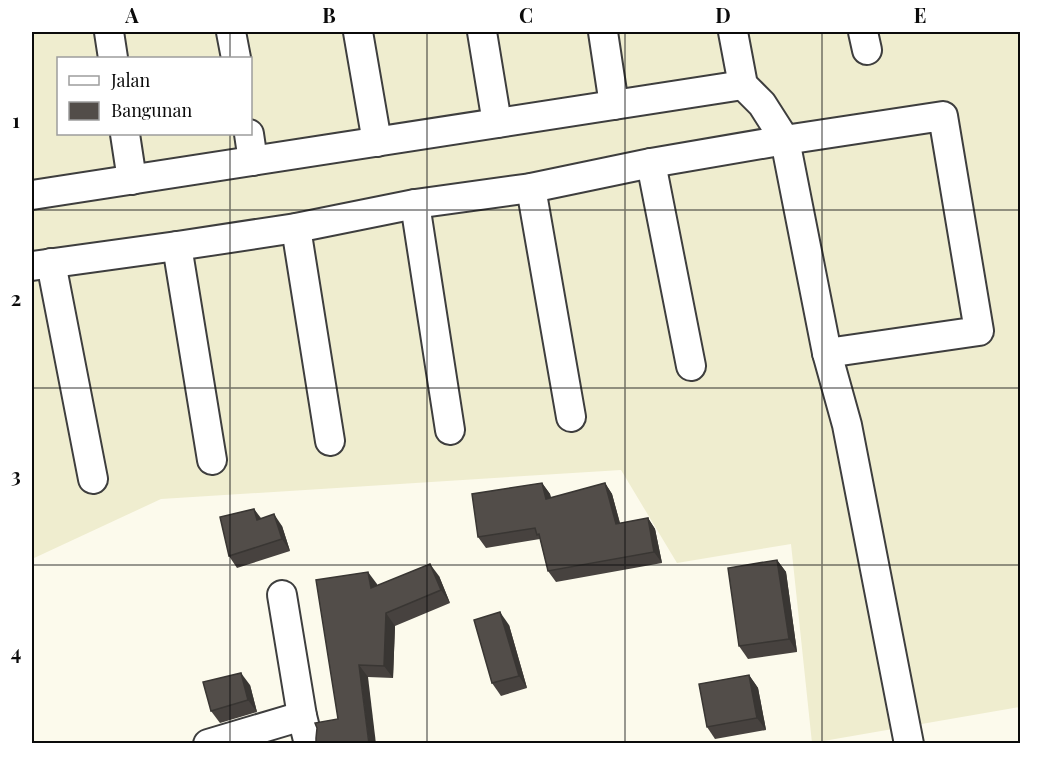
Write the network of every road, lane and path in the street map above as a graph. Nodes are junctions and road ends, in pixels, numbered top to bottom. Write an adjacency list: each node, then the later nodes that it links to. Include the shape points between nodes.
1 (109, 32): 7 (street)
2 (231, 32): 8 (street)
3 (358, 32): 14 (street)
4 (482, 32): 11 (street)
5 (603, 32): 10 (street)
6 (733, 32): 9 (street)
7 (113, 57)
8 (236, 57)
9 (743, 85): 10 (street); 13 (street, via 762,104)
10 (614, 105): 11 (street)
11 (497, 123): 14 (street)
12 (125, 135): 17 (street)
13 (785, 140): 16 (street); 24 (street); 24 (street, via 944,116 978,331)
14 (377, 142): 15 (street)
15 (251, 147): 17 (street)
16 (651, 163): 18 (street); 25 (street)
17 (132, 180): 19 (street)
18 (531, 188): 20 (street); 26 (street)
19 (32, 195)
20 (415, 204): 21 (street); 27 (street)
21 (296, 228): 22 (street); 28 (street)
22 (177, 246): 23 (street); 29 (street)
23 (41, 265): 30 (street)
24 (827, 353): 35 (street, via 848,425)
25 (691, 366)
26 (571, 417)
27 (450, 430)
28 (330, 441)
29 (212, 460)
30 (93, 479)
31 (282, 595): 32 (street)
32 (302, 716): 33 (street); 34 (street)
33 (208, 744)
34 (309, 744)
35 (909, 744)

